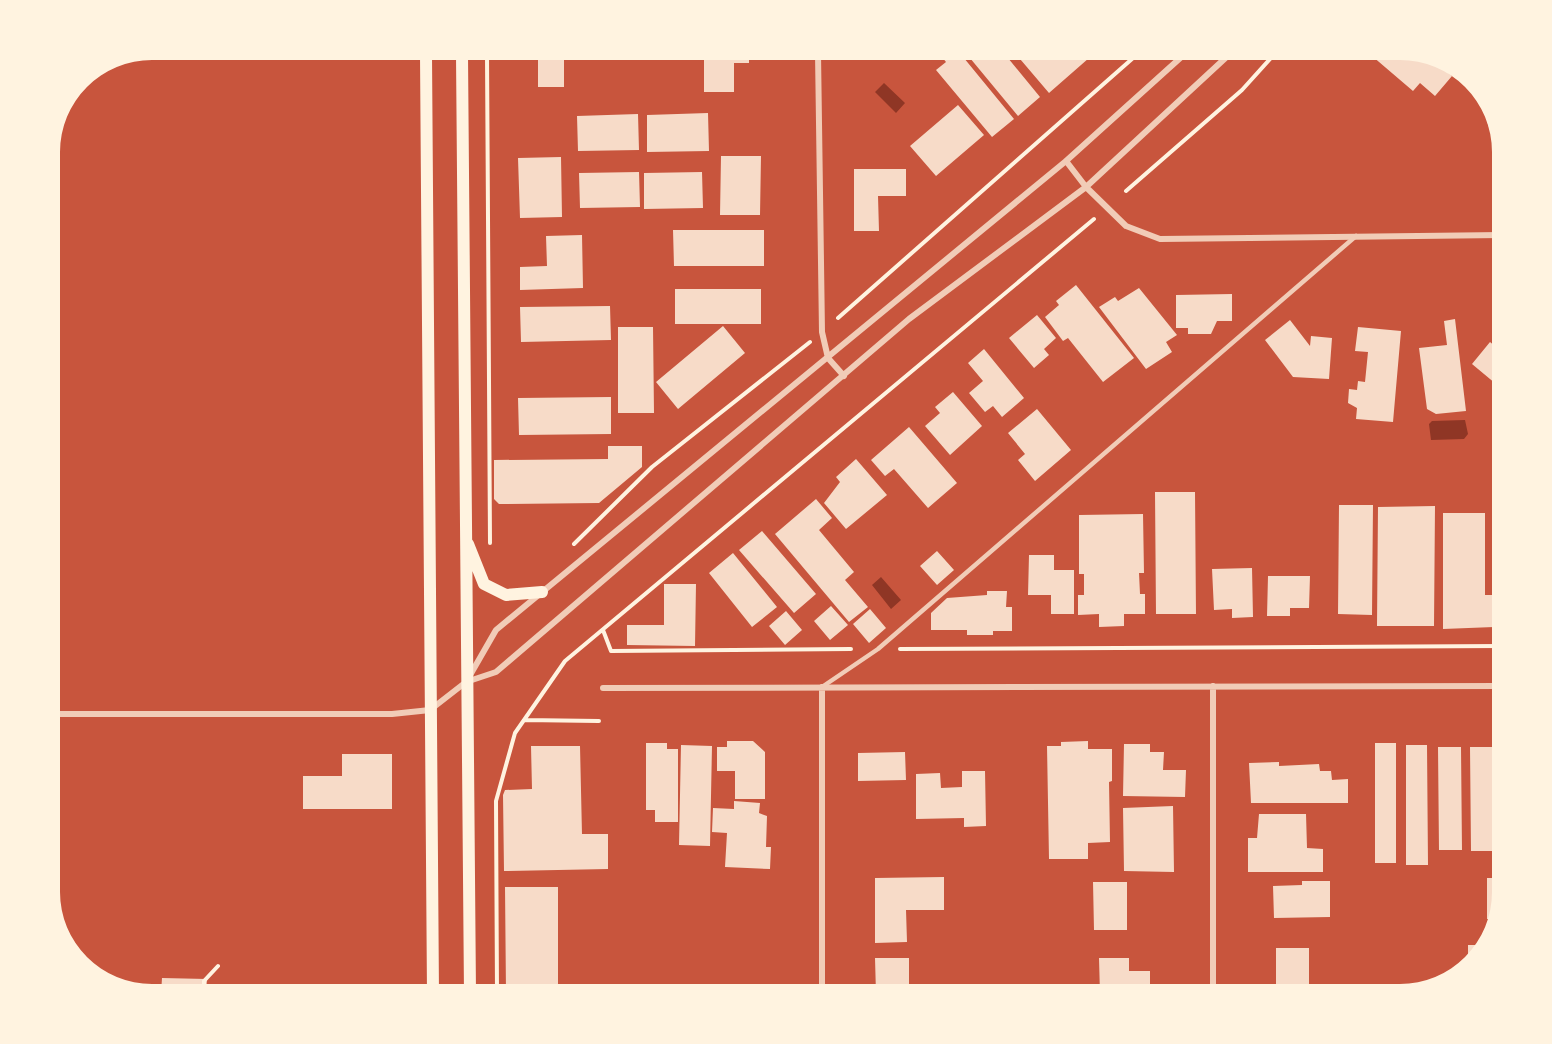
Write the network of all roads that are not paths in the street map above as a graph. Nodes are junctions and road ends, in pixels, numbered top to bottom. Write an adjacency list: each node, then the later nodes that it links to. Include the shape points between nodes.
1 (426, 60): 19 (main road)
2 (462, 60): 12 (main road)
3 (818, 60): 10 (street, via 822,332)
4 (1178, 60): 6 (street)
5 (1223, 60): 7 (street)
6 (1066, 161): 7 (street); 10 (street)
7 (1086, 187): 9 (street, via 1126,226 1160,239); 11 (street, via 909,319)
8 (1492, 235): 9 (street)
9 (1356, 236): 17 (lane, via 878,649)
10 (828, 358): 11 (street); 13 (street)
11 (844, 376): 14 (street, via 496,672)
12 (466, 537): 13 (main road, via 484,584 506,595); 14 (main road)
13 (542, 592): 14 (street, via 496,630)
14 (466, 682): 19 (street); 22 (main road)
15 (1213, 686): 16 (street); 17 (street); 24 (street)
16 (1492, 686)
17 (822, 687): 18 (street); 23 (street)
18 (603, 688)
19 (430, 710): 20 (street, via 392,714); 21 (main road)
20 (60, 714)
21 (433, 984)
22 (470, 984)
23 (822, 984)
24 (1213, 984)

